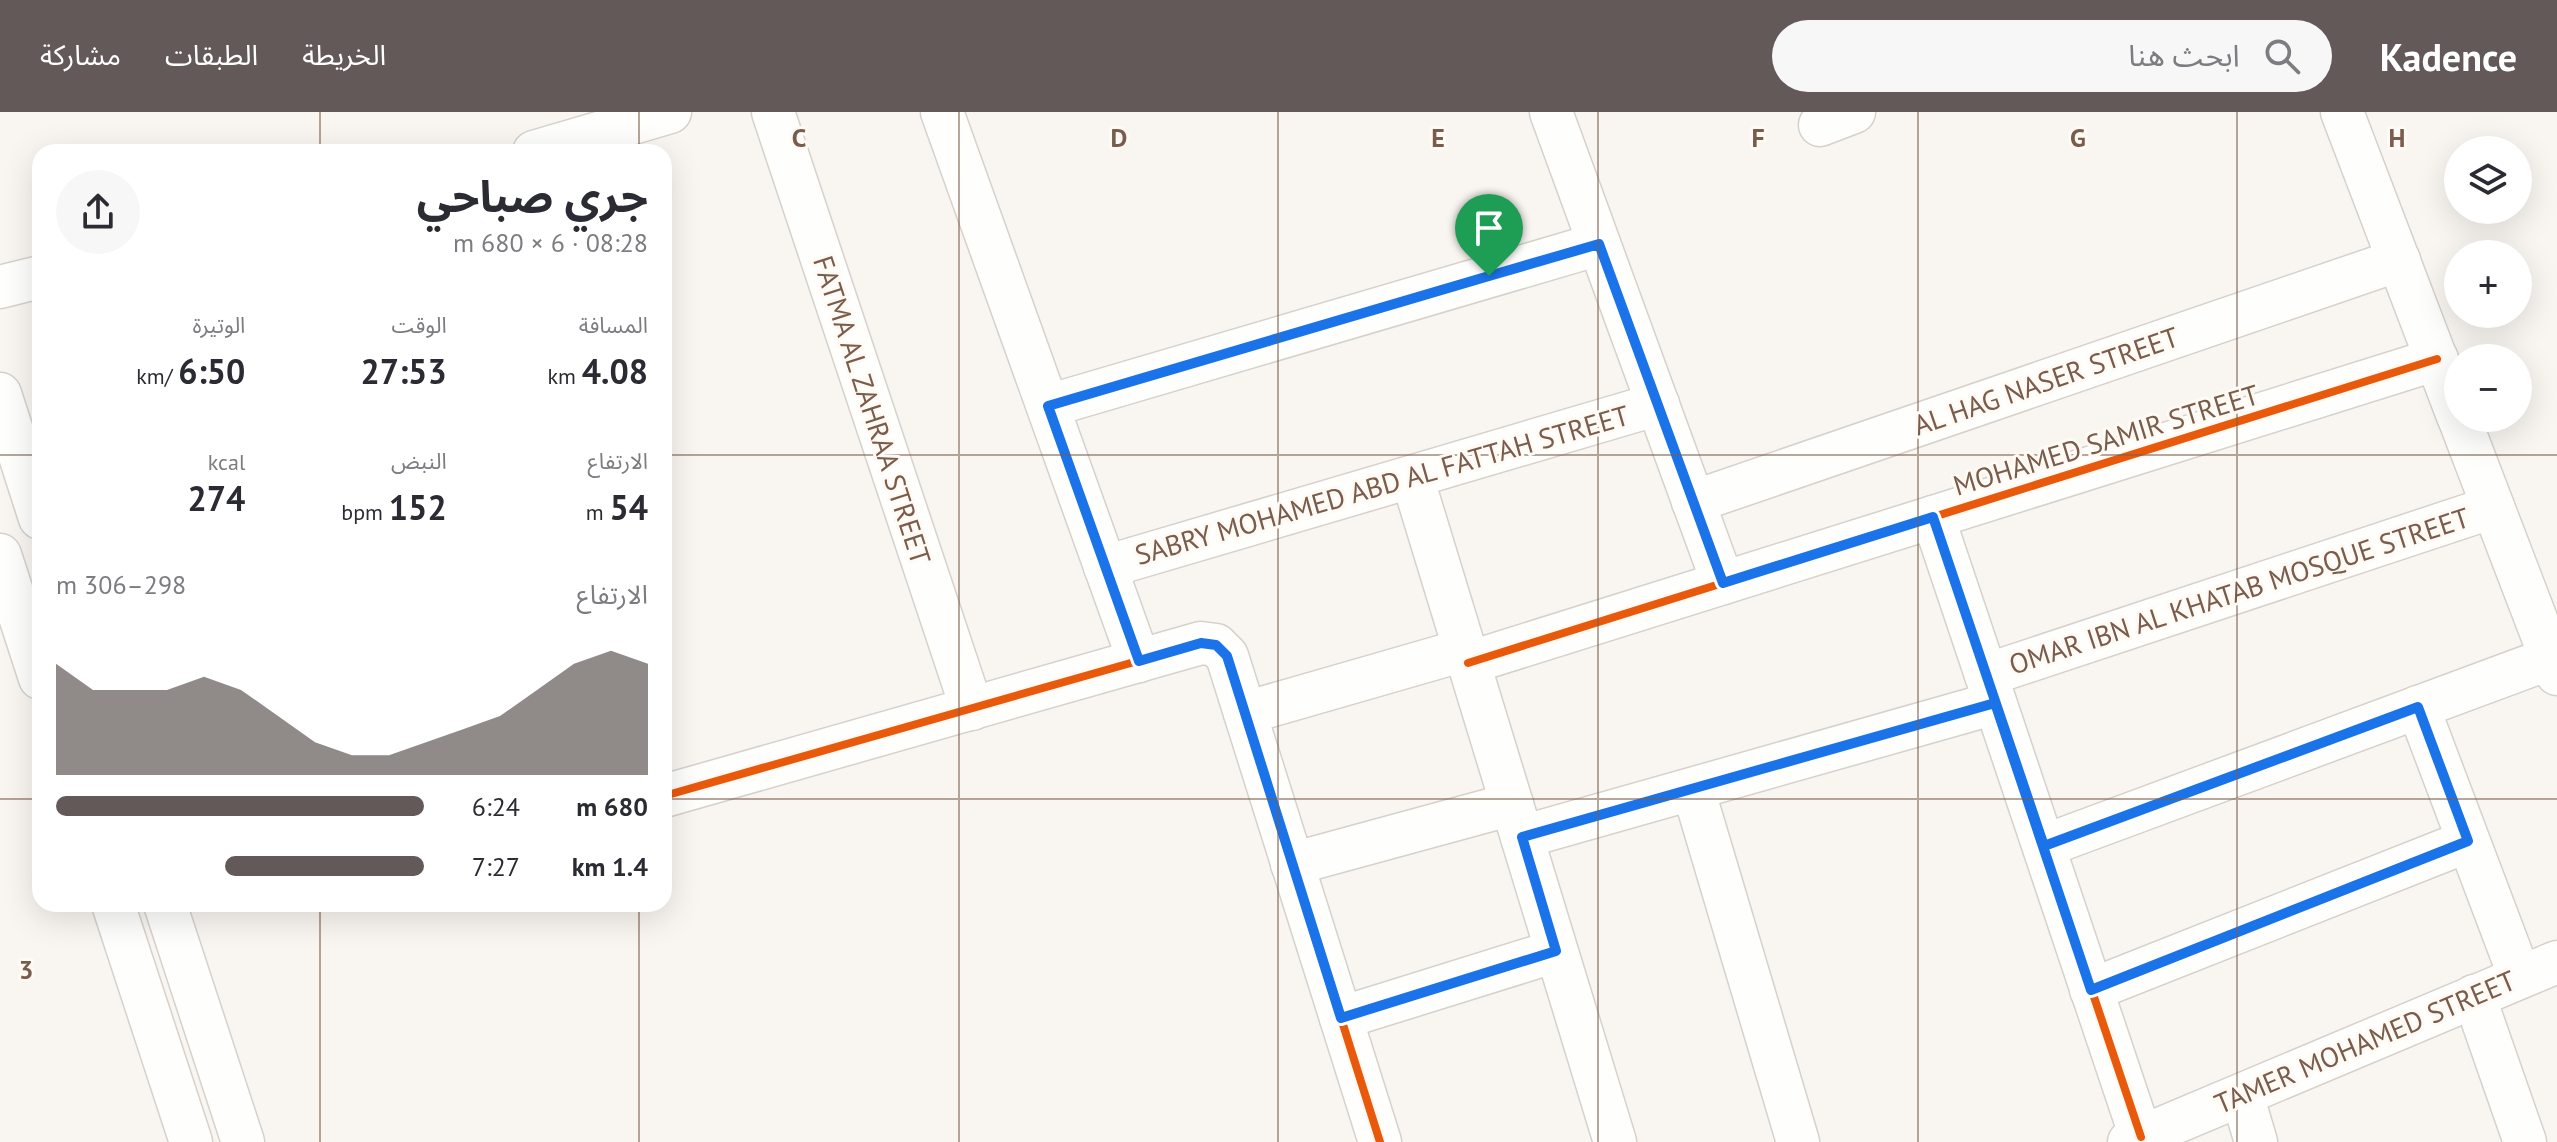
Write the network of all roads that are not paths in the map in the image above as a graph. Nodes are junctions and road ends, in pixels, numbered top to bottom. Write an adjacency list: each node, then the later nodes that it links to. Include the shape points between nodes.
1 (670, 112): 6 (street)
2 (773, 112): 31 (street, FATMA AL ZAHRAA STREET)
3 (942, 112): 15 (street)
4 (1551, 112): 7 (street)
5 (2342, 112): 8 (street)
6 (561, 144)
7 (1599, 244): 14 (street); 15 (street)
8 (2399, 260): 11 (street); 19 (street, AL HAG NASER STREET)
9 (32, 279): 10 (street)
10 (0, 287)
11 (2437, 359): 12 (street); 21 (street, MOHAMED SAMIR STREET)
12 (2444, 378)
13 (0, 394): 18 (street)
14 (1658, 404): 17 (street, SABRY MOHAMED ABD AL FATTAH STREET); 19 (street)
15 (1048, 406): 23 (street)
16 (2464, 432): 20 (street)
17 (1412, 477): 23 (street, SABRY MOHAMED ABD AL FATTAH STREET); 26 (street)
18 (32, 493)
19 (1693, 502): 24 (street)
20 (2493, 507): 28 (street); 29 (street, OMAR IBN AL KHATAB MOSQUE STREET)
21 (1933, 517): 24 (street, MOHAMED SAMIR STREET); 29 (street)
22 (0, 555): 25 (street)
23 (1105, 567): 27 (street)
24 (1723, 583): 26 (street, MOHAMED SAMIR STREET)
25 (32, 653)
26 (1466, 656): 32 (street, MOHAMED SAMIR STREET); 35 (street)
27 (1139, 661): 31 (street); 32 (street, via 1201,643 1216,645 1227,656)
28 (2554, 666): 30 (street)
29 (1991, 689): 33 (street, OMAR IBN AL KHATAB MOSQUE STREET); 37 (street)
30 (2418, 707): 36 (street); 37 (street)
31 (972, 709): 34 (street)
32 (1245, 713): 38 (street)
33 (1693, 789): 35 (street, OMAR IBN AL KHATAB MOSQUE STREET); 52 (street)
34 (672, 794)
35 (1517, 821): 38 (street, OMAR IBN AL KHATAB MOSQUE STREET); 41 (street)
36 (2468, 841): 42 (street); 43 (street)
37 (2044, 846): 43 (street)
38 (1292, 864): 45 (street)
39 (116, 912): 48 (street)
40 (168, 912): 49 (street)
41 (1556, 951): 45 (street); 51 (street)
42 (2546, 972): 44 (street, TAMER MOHAMED STREET)
43 (2091, 990): 47 (street)
44 (2474, 996): 46 (street, TAMER MOHAMED STREET); 54 (street)
45 (1341, 1018): 50 (street)
46 (2242, 1095): 47 (street, TAMER MOHAMED STREET); 53 (street)
47 (2135, 1140)
48 (191, 1142)
49 (243, 1142)
50 (1380, 1142)
51 (1615, 1142)
52 (1798, 1142)
53 (2256, 1142)
54 (2525, 1142)

